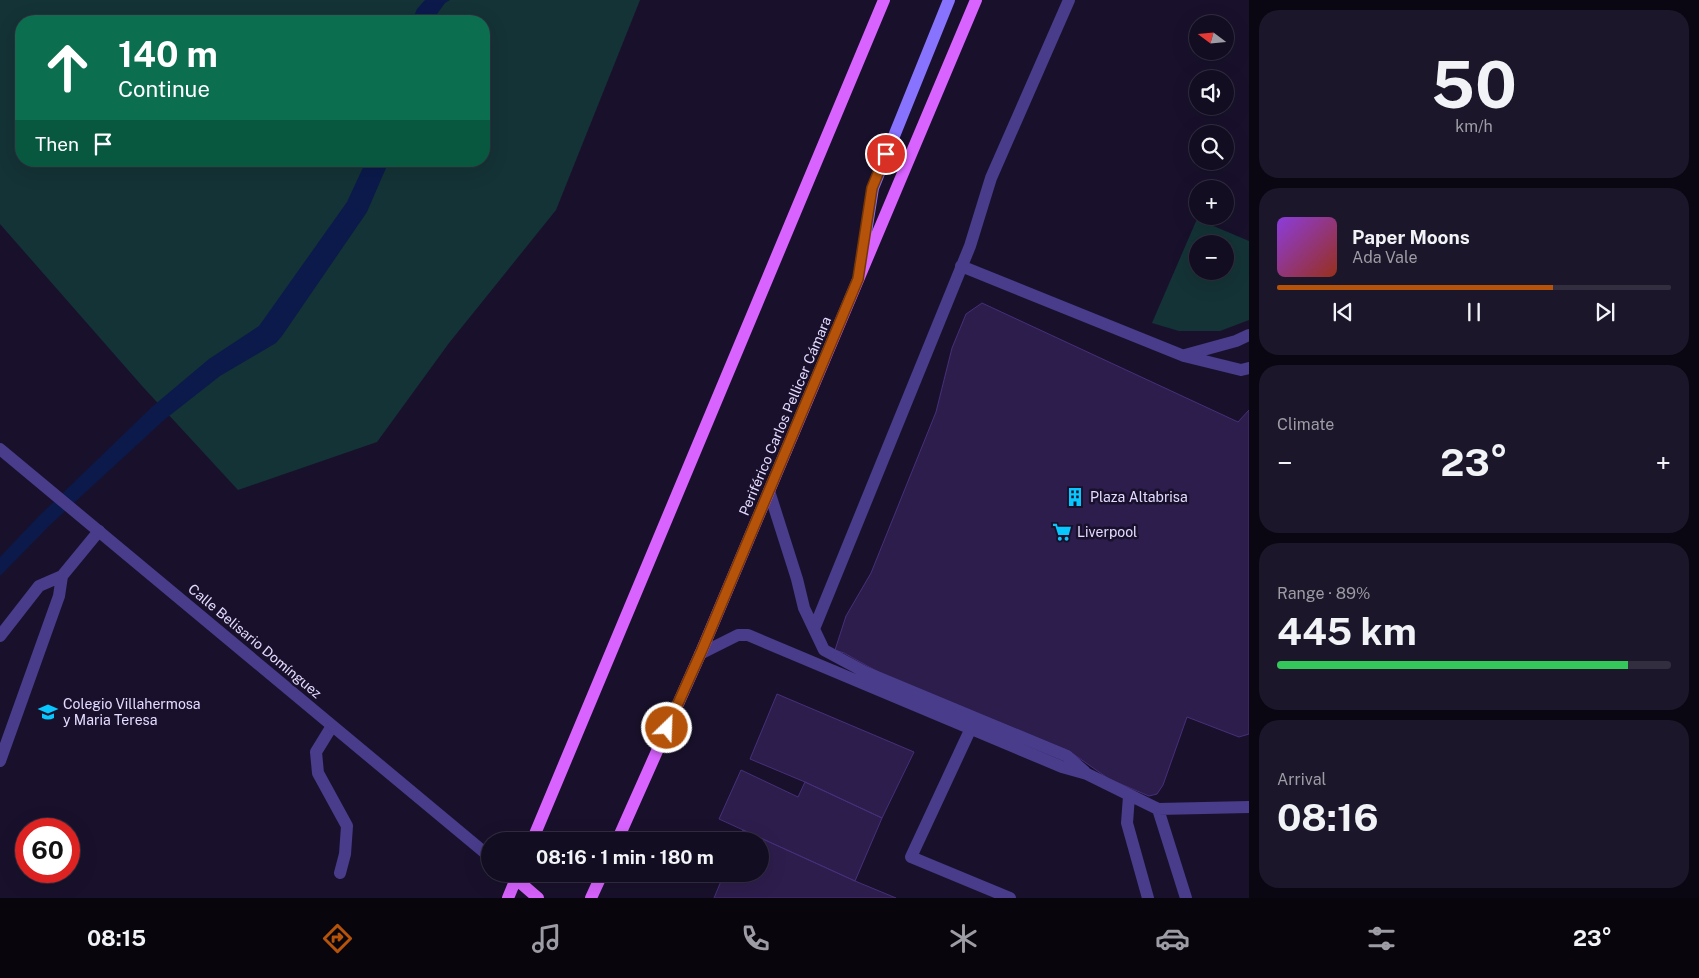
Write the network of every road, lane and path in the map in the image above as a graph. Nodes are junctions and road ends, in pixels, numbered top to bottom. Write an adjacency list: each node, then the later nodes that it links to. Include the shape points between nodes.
1 (884, 0): 24 (main road)
2 (949, 0): 6 (main road, via 872,188)
3 (976, 0): 6 (main road, Periférico Carlos Pellicer Cámara)
4 (1069, 0): 5 (street, via 991,178)
5 (961, 266): 8 (street); 14 (street)
6 (858, 279): 11 (main road, Periférico Carlos Pellicer Cámara)
7 (1249, 335): 8 (street)
8 (1184, 356): 9 (street, via 1241,370)
9 (1249, 368)
10 (0, 448): 12 (street, Calle Belisario Domínguez)
11 (769, 491): 14 (street, via 804,608); 16 (main road, Periférico Carlos Pellicer Cámara)
12 (99, 531): 13 (street); 17 (street, Calle Belisario Domínguez)
13 (62, 576): 15 (street, via 40,586); 19 (street, via 59,596)
14 (814, 629): 20 (street, via 824,650 857,668 1067,756)
15 (0, 636)
16 (700, 654): 18 (street, via 738,635 748,635); 25 (main road, Periférico Carlos Pellicer Cámara)
17 (332, 726): 26 (street, Calle Belisario Domínguez); 27 (street, via 316,752 318,773 347,826)
18 (971, 728): 20 (street, via 1062,768); 34 (street, via 911,857)
19 (0, 761)
20 (1087, 774): 21 (street)
21 (1129, 796): 23 (street); 35 (street, via 1127,822)
22 (1249, 807): 23 (street)
23 (1158, 808): 36 (street)
24 (536, 832)
25 (620, 832)
26 (481, 850)
27 (340, 873)
28 (513, 882): 31 (main road)
29 (522, 882): 32 (main road)
30 (598, 882): 33 (main road)
31 (508, 898)
32 (538, 898)
33 (591, 898)
34 (1010, 898)
35 (1148, 898)
36 (1186, 898)

